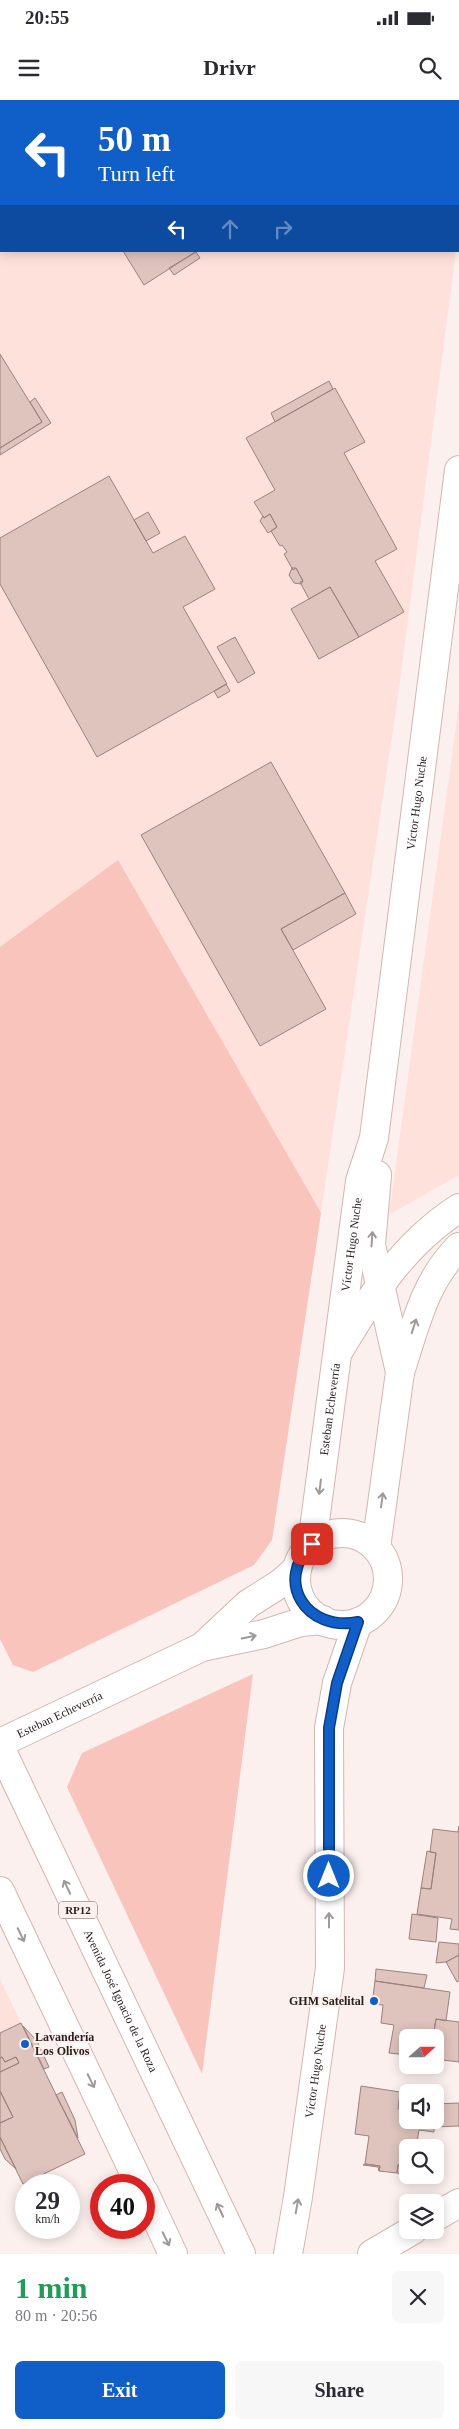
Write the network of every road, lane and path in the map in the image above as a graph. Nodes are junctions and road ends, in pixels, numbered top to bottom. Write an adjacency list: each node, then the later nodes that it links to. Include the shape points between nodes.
1 (459, 470): 2 (street, Víctor Hugo Nuche)
2 (374, 1138): 5 (street, Víctor Hugo Nuche, one-way to 2, via 371,1245 378,1185); 6 (street, Víctor Hugo Nuche, via 360,1180)
3 (459, 1208): 5 (street, Esteban Echeverría, via 425,1232)
4 (459, 1247): 7 (street, one-way to 4, via 426,1292)
5 (379, 1287): 6 (street, Esteban Echeverría); 7 (street)
6 (338, 1352): 8 (street, Esteban Echeverría, one-way to 8)
7 (400, 1372): 9 (street, one-way to 7)
8 (312, 1544): 9 (street, via 332,1534 349,1533 365,1539); 10 (street, via 304,1552)
9 (376, 1548): 12 (street, via 386,1565 388,1582 374,1612)
10 (297, 1569): 11 (street, via 296,1584 301,1600 312,1614); 13 (street, Esteban Echeverría, via 248,1604)
11 (323, 1620): 12 (street, via 343,1625); 13 (street, Esteban Echeverría, one-way to 11, via 264,1634 301,1622)
12 (358, 1622): 24 (street, Víctor Hugo Nuche, one-way to 12, via 330,1968 329,1728 337,1683)
13 (202, 1647): 14 (street, Esteban Echeverría)
14 (0, 1743)
15 (0, 1747): 23 (street, Avenida José Ignacio de la Roza / RP12, one-way to 15)
16 (0, 1891): 17 (street, one-way to 17)
17 (135, 2174)
18 (459, 2203): 19 (street)
19 (444, 2212)
20 (155, 2216): 22 (street, one-way to 22)
21 (399, 2238): 25 (street)
22 (173, 2254)
23 (241, 2254)
24 (288, 2254)
25 (372, 2254)

